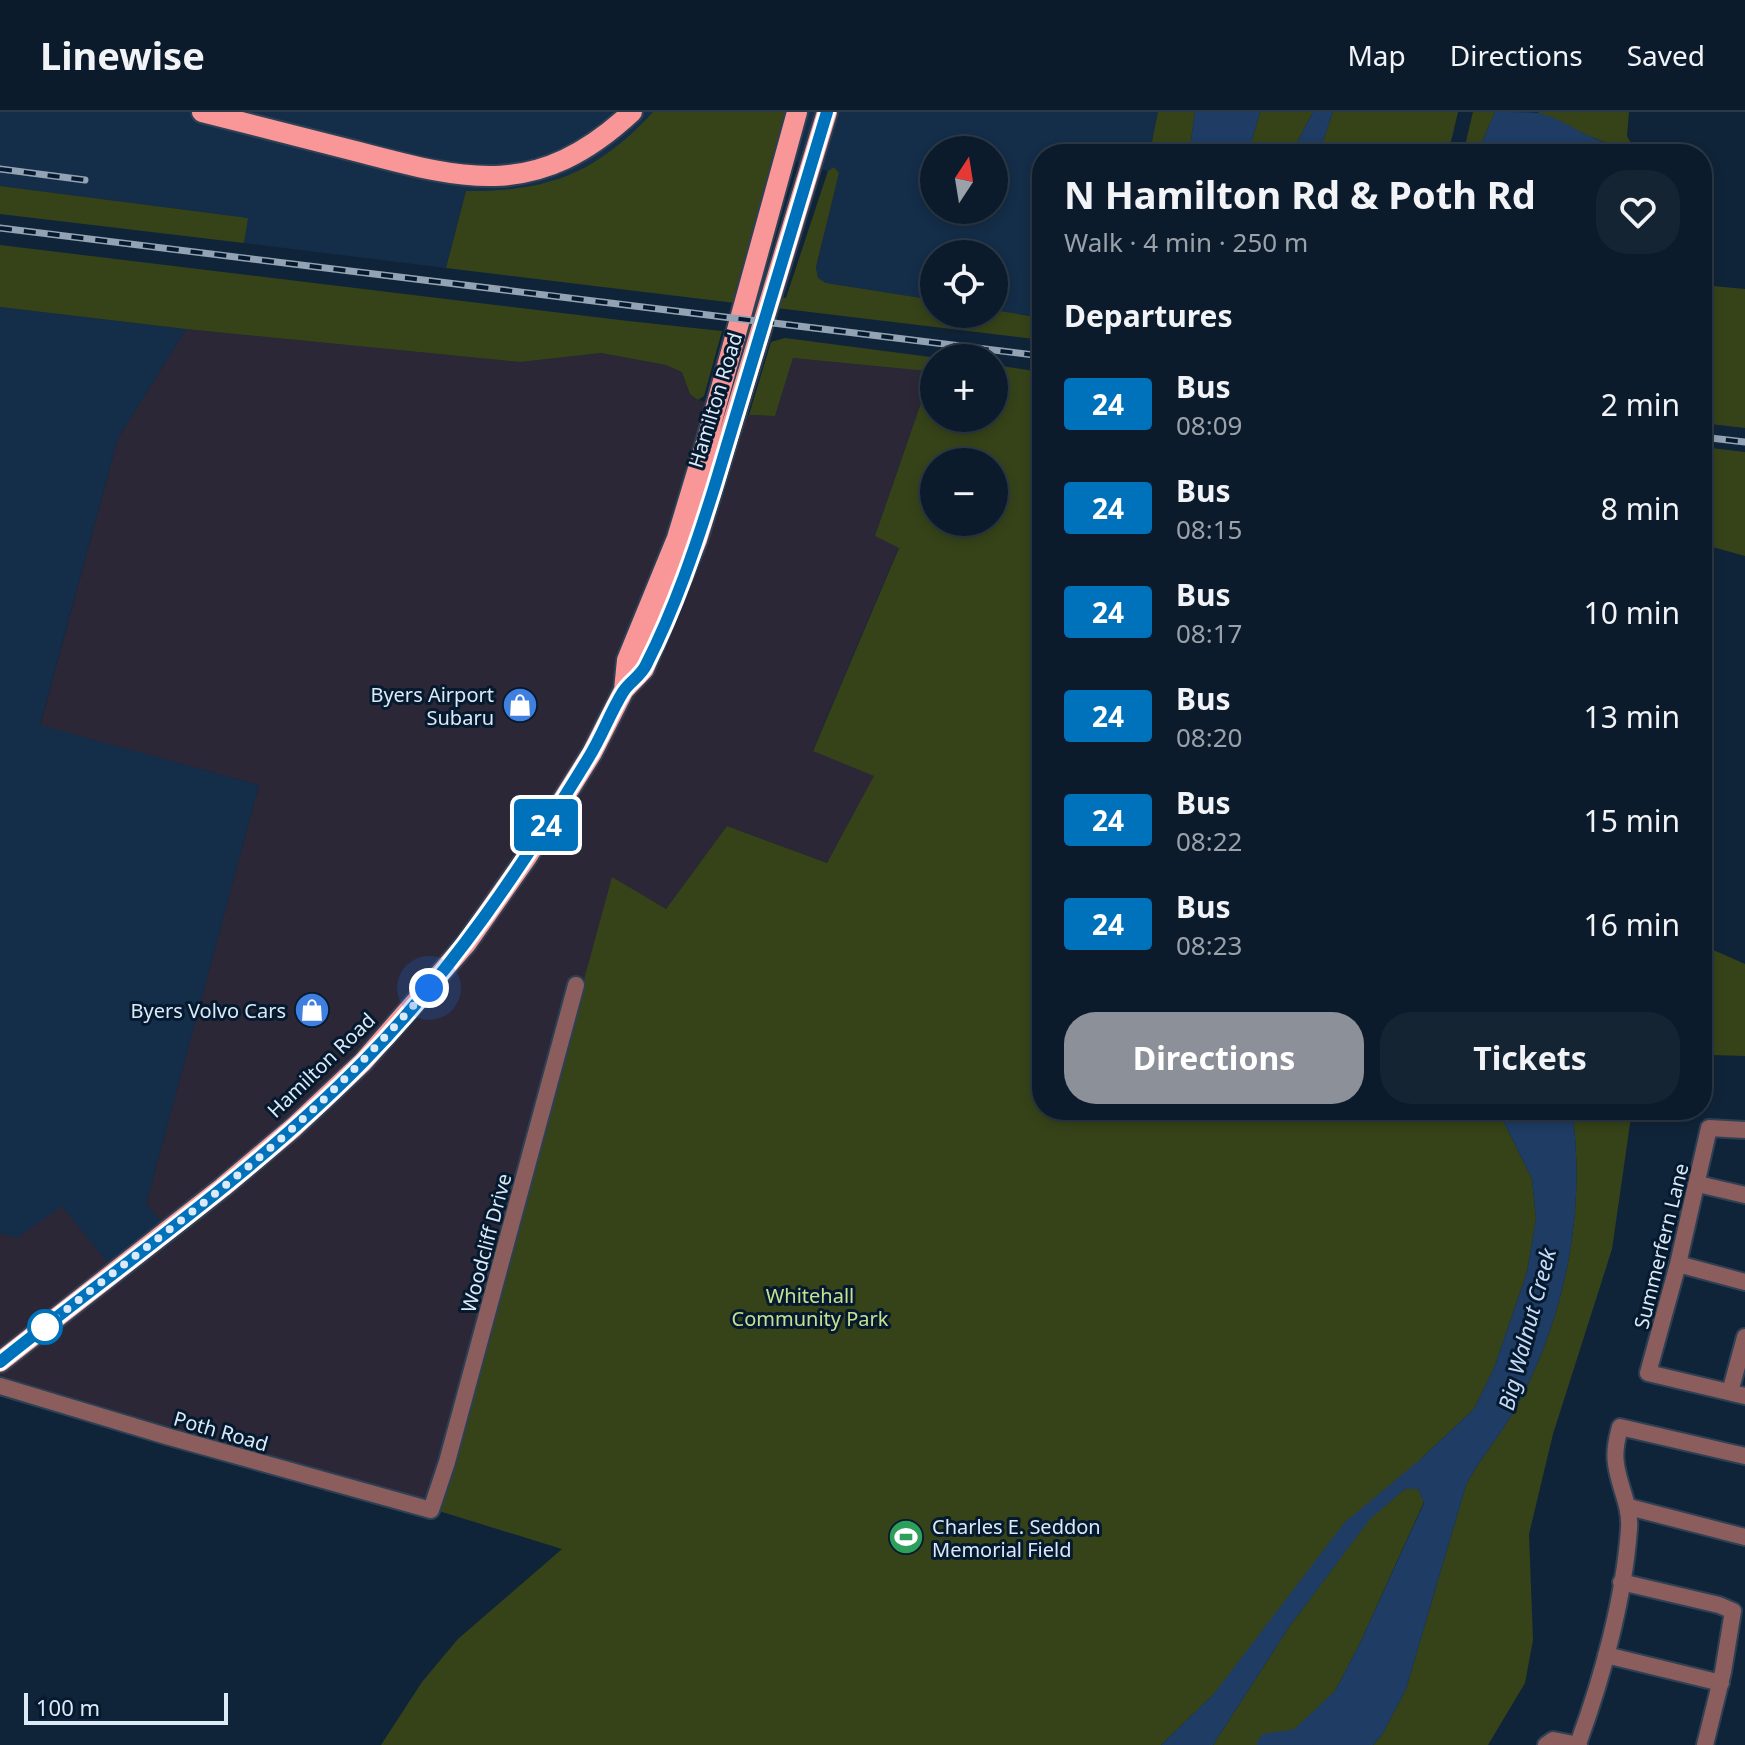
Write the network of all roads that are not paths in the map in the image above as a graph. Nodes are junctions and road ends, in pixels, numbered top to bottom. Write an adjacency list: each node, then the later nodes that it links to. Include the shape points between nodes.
1 (202, 112): 2 (main road, via 475,177 519,174 561,161 599,140)
2 (632, 112)
3 (797, 112): 5 (main road, Hamilton Road, via 707,439 677,538 627,660)
4 (827, 112): 5 (main road, Hamilton Road, via 697,540 644,669)
5 (624, 690): 13 (main road, Hamilton Road, via 592,753 493,908 363,1062 223,1187)
6 (576, 985): 18 (street, Woodcliff Drive)
7 (1745, 1130): 8 (street, Summerfern Lane, via 1709,1128)
8 (1698, 1184): 9 (street); 10 (street, Summerfern Lane)
9 (1745, 1195)
10 (1678, 1264): 11 (street); 15 (street, Summerfern Lane, via 1648,1373)
11 (1745, 1282)
12 (1745, 1337): 15 (street)
13 (0, 1362)
14 (0, 1386): 18 (street, Poth Road)
15 (1738, 1394)
16 (1745, 1456): 17 (street, via 1620,1427 1616,1464)
17 (1629, 1507): 20 (street); 22 (street)
18 (431, 1510)
19 (1745, 1529): 20 (street)
20 (1726, 1532): 21 (street)
21 (1745, 1537)
22 (1621, 1582): 23 (street); 24 (street, via 1733,1611)
23 (1606, 1655): 24 (street); 26 (street)
24 (1721, 1683): 27 (street)
25 (1546, 1745): 26 (street, via 1553,1740)
26 (1578, 1745)
27 (1705, 1745)

